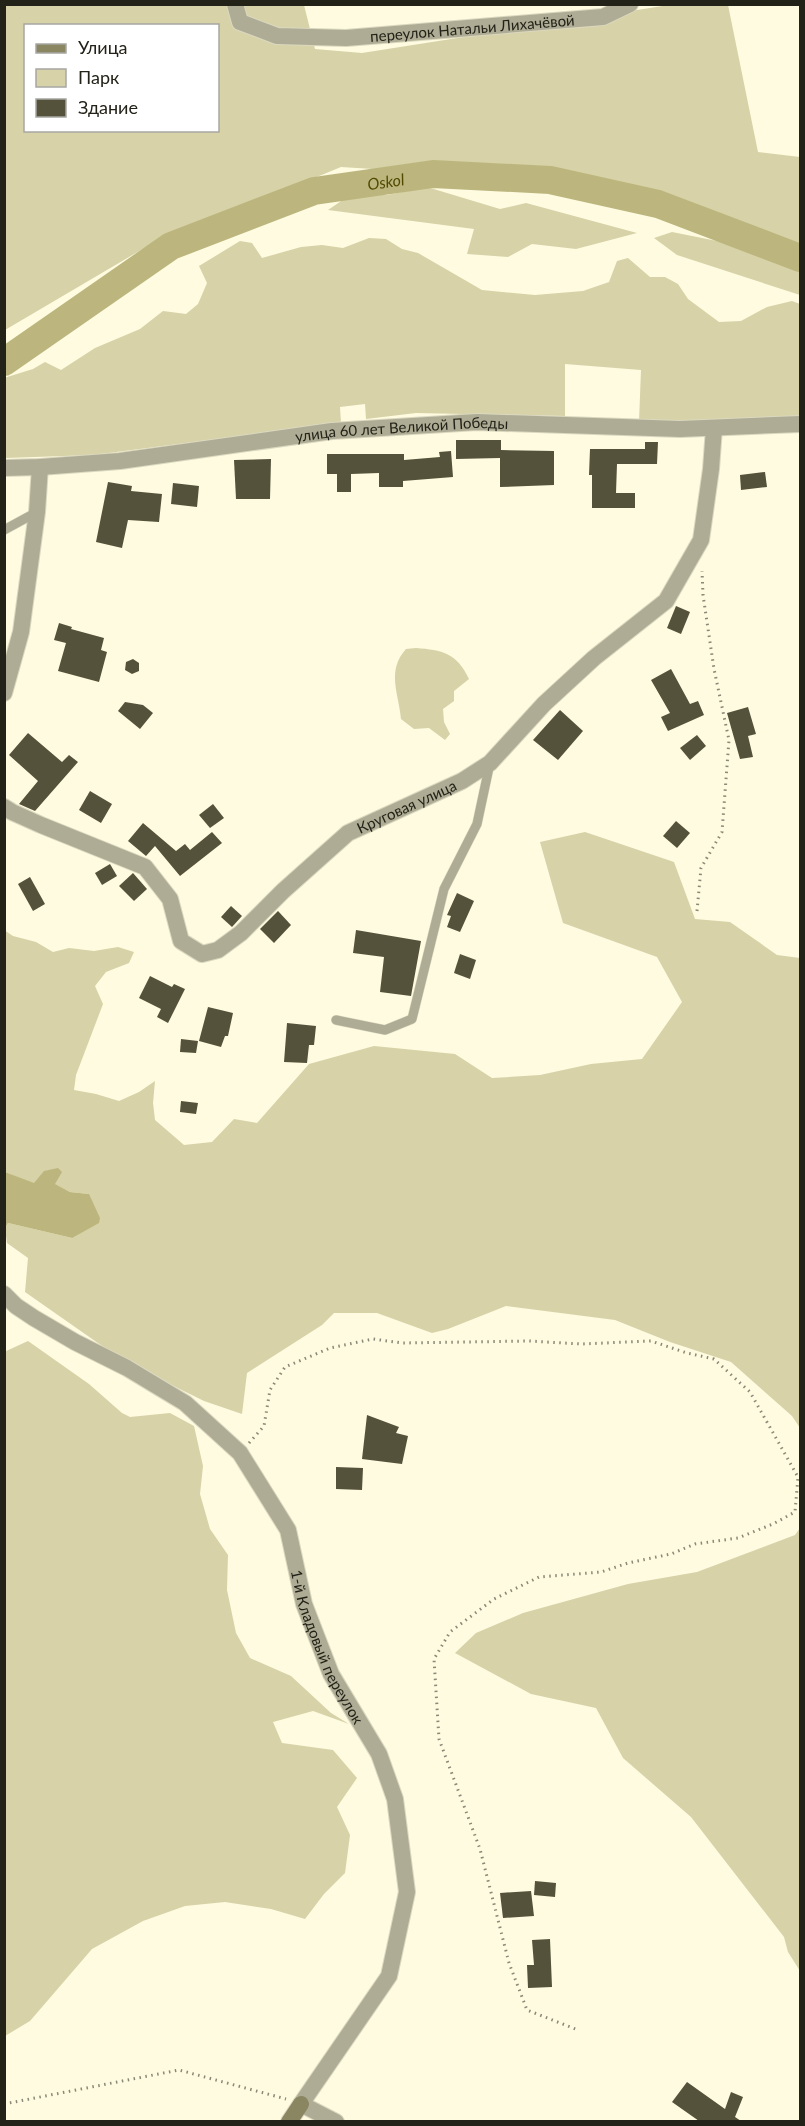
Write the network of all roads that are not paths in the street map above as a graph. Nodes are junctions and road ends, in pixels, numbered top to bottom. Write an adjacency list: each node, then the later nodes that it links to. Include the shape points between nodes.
1 (235, 4): 2 (street, переулок Натальи Лихачёвой, via 240,22 277,36 346,38 603,17)
2 (630, 4)
3 (801, 424): 4 (street, улица 60 лет Великой Победы)
4 (714, 428): 5 (street, улица 60 лет Великой Победы, via 466,422 332,431); 10 (street, Круговая улица, via 701,540 666,601 544,704)
5 (40, 467): 6 (street, улица 60 лет Великой Победы); 7 (street)
6 (4, 468)
7 (37, 512): 8 (lane); 9 (street, via 21,632)
8 (4, 530)
9 (4, 693)
10 (490, 763): 11 (street, Круговая улица, via 462,781 348,833 241,933 218,950 202,954 181,941 170,899 145,867); 12 (lane, via 477,824 444,889 412,1019 385,1030)
11 (4, 807)
12 (336, 1020)
13 (4, 1294): 14 (street, 1-й Кладовый переулок, via 34,1318 185,1403 240,1454 288,1530 303,1604 331,1674 379,1754 395,1799 407,1892 389,1976)
14 (302, 2104): 15 (main road); 16 (street)
15 (289, 2121)
16 (336, 2121)

